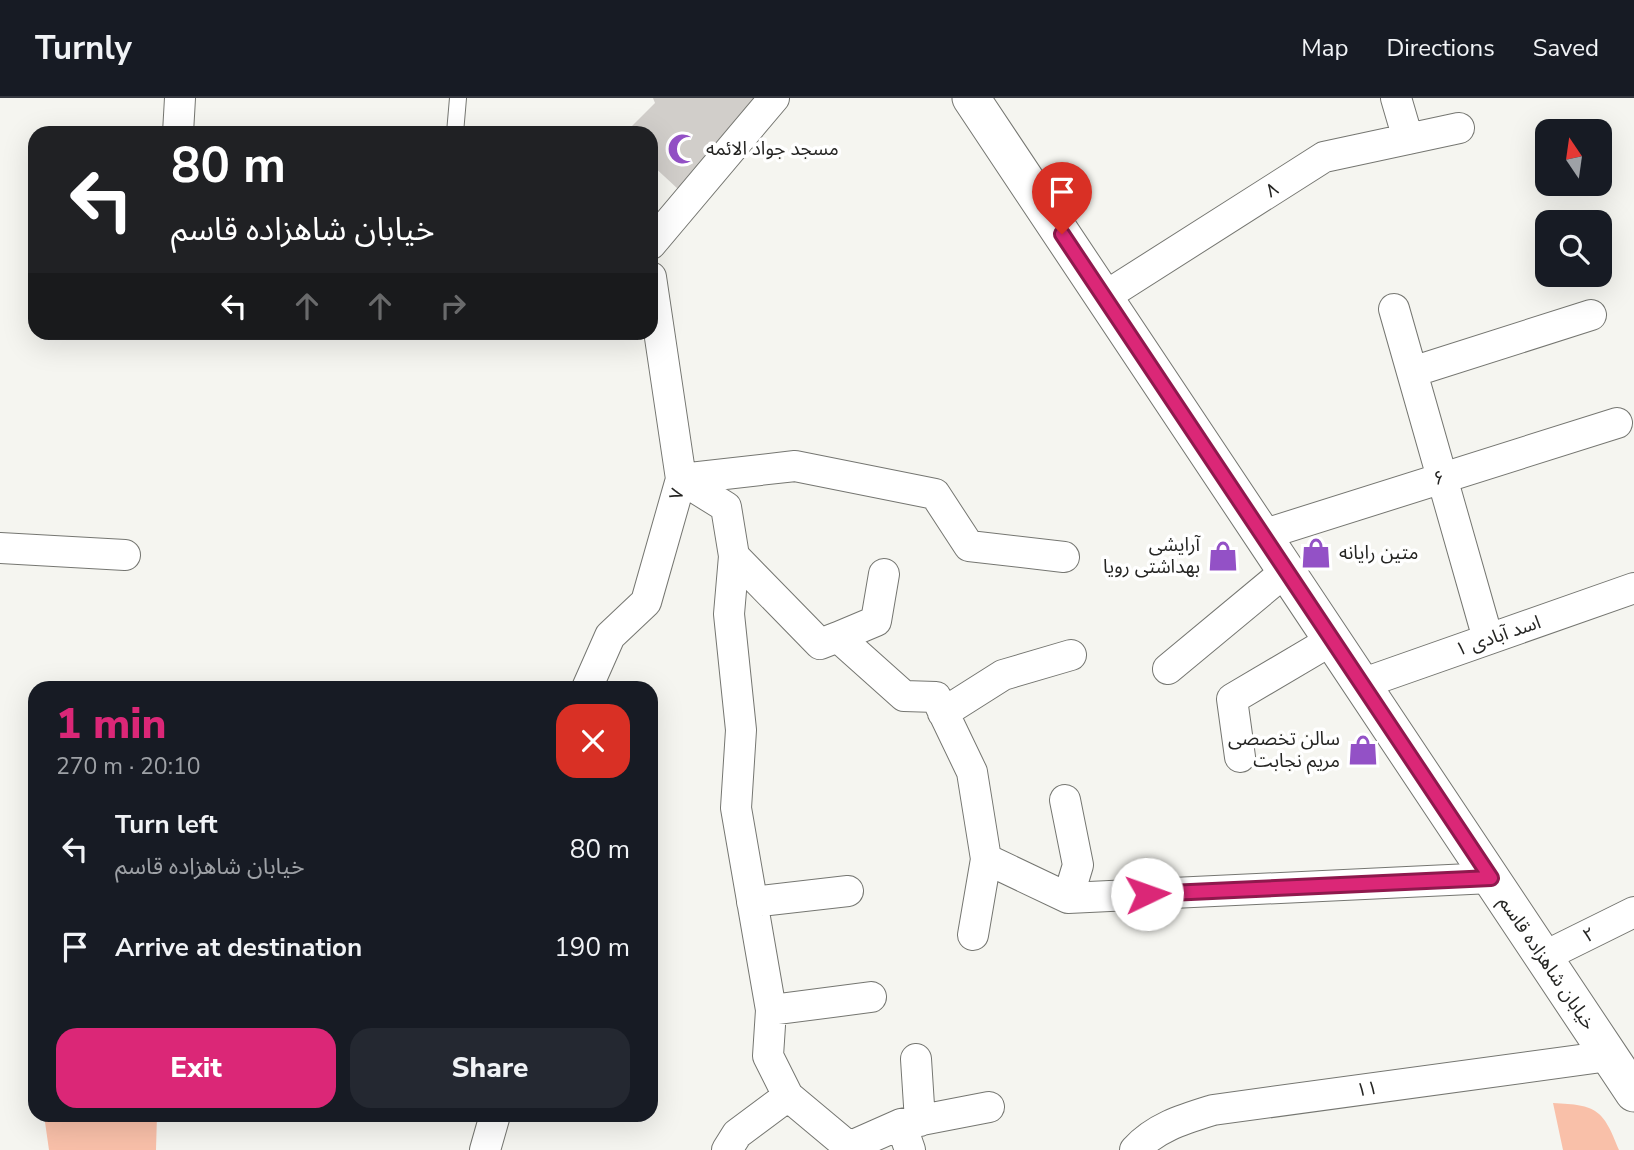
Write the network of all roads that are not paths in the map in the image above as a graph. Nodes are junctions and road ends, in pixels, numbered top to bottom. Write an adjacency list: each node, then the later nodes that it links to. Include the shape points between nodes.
1 (180, 98): 6 (street)
2 (458, 98): 7 (lane)
3 (774, 98): 10 (street)
4 (1396, 98): 9 (street)
5 (982, 101): 11 (street, خیابان شاهزاده قاسم)
6 (178, 126)
7 (456, 126)
8 (1459, 128): 9 (street, ۸)
9 (1408, 139): 11 (street, ۸, via 1324,158)
10 (658, 236)
11 (1104, 297): 19 (street, خیابان شاهزاده قاسم)
12 (1394, 309): 15 (street)
13 (1591, 315): 15 (street)
14 (658, 324): 18 (street, ۷)
15 (1412, 372): 17 (street)
16 (1617, 423): 17 (street, ۶)
17 (1442, 477): 19 (street, ۶); 28 (street)
18 (681, 479): 22 (street, via 726,507); 23 (street, via 795,466 935,495 969,546); 32 (street, ۷, via 646,602 610,636)
19 (1262, 535): 24 (street, خیابان شاهزاده قاسم)
20 (0, 548): 21 (street)
21 (125, 555)
22 (734, 556): 27 (street, via 820,644); 41 (street, via 729,614 741,730 736,808)
23 (1064, 557)
24 (1286, 571): 29 (street, خیابان شاهزاده قاسم); 31 (street)
25 (884, 574): 27 (street, via 876,621)
26 (1634, 588): 28 (street, اسد آبادی ۱)
27 (838, 637): 34 (street, via 904,696 936,697)
28 (1488, 639): 33 (street, اسد آبادی ۱)
29 (1332, 640): 33 (street, خیابان شاهزاده قاسم); 35 (street, via 1232,699)
30 (1070, 656): 34 (street, via 1003,675)
31 (1168, 669)
32 (590, 681)
33 (1361, 684): 38 (street, خیابان شاهزاده قاسم)
34 (943, 713): 37 (street, via 972,772)
35 (1240, 757)
36 (1065, 800): 40 (street, via 1078,865)
37 (986, 859): 40 (street); 43 (street)
38 (1491, 878): 40 (street); 44 (street, خیابان شاهزاده قاسم)
39 (848, 891): 41 (street)
40 (1068, 898)
41 (752, 902): 46 (street)
42 (1634, 912): 44 (street, ۲)
43 (973, 935)
44 (1543, 957): 47 (street, خیابان شاهزاده قاسم)
45 (871, 997): 46 (street)
46 (771, 1010): 50 (street, via 768,1056)
47 (1609, 1056): 49 (street, خیابان شاهزاده قاسم); 56 (street, ۱۱, via 1213,1110 1180,1120 1146,1138)
48 (916, 1059): 53 (street)
49 (1634, 1093)
50 (788, 1096): 53 (street, via 849,1147); 55 (street, via 737,1134)
51 (989, 1107): 53 (street)
52 (493, 1122): 54 (street)
53 (910, 1131)
54 (485, 1150)
55 (727, 1150)
56 (1135, 1150)

